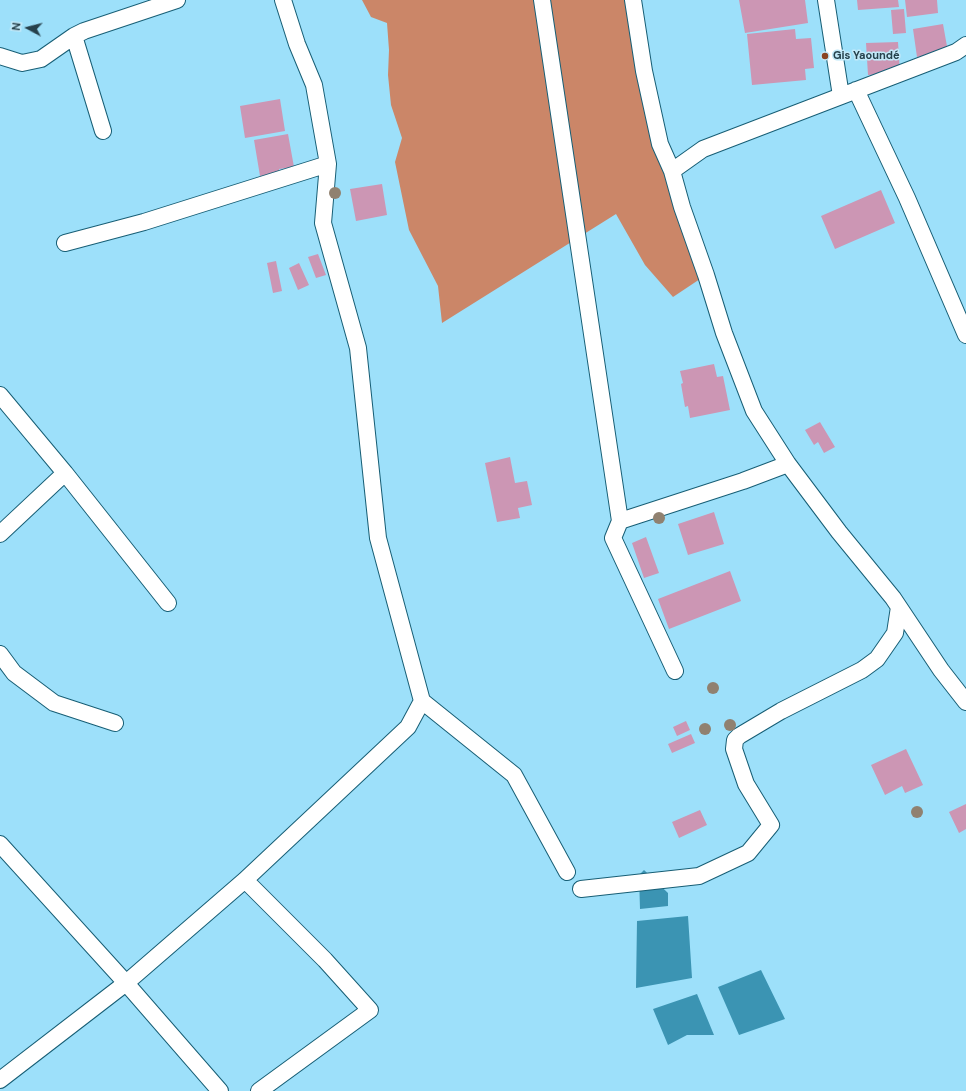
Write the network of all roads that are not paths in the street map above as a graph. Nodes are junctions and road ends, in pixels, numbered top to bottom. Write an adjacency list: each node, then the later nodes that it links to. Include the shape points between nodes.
1 (177, 0): 6 (street)
2 (283, 0): 12 (street, via 314,85)
3 (542, 0): 19 (street)
4 (633, 0): 13 (street, via 644,71 660,144)
5 (826, 0): 10 (street)
6 (74, 36): 8 (street, via 41,59 22,63); 11 (street)
7 (966, 45): 9 (street, via 956,52)
8 (0, 56)
9 (856, 90): 10 (street); 15 (street, via 908,198)
10 (841, 96): 13 (street, via 703,149)
11 (103, 131)
12 (328, 164): 14 (street, via 144,222); 25 (street, via 323,223 358,348 378,538)
13 (672, 171): 17 (street, via 724,333 754,411)
14 (65, 243)
15 (966, 335)
16 (0, 395): 18 (street)
17 (788, 464): 19 (street); 22 (street)
18 (65, 473): 20 (street); 21 (street)
19 (620, 520): 24 (street, via 613,538)
20 (0, 534)
21 (168, 603)
22 (899, 607): 26 (street); 31 (street, via 895,633 877,659 862,670 781,711 735,740 734,749 746,784 771,824 748,853 699,876)
23 (0, 654): 27 (street, via 14,673 54,703)
24 (675, 671)
25 (422, 701): 29 (street, via 514,775); 30 (street, via 408,727)
26 (966, 702)
27 (115, 723)
28 (0, 844): 32 (street)
29 (567, 872)
30 (245, 880): 32 (street); 35 (street, via 325,960 370,1010)
31 (581, 889)
32 (126, 983): 33 (street); 34 (street)
33 (0, 1080)
34 (220, 1091)
35 (259, 1091)

